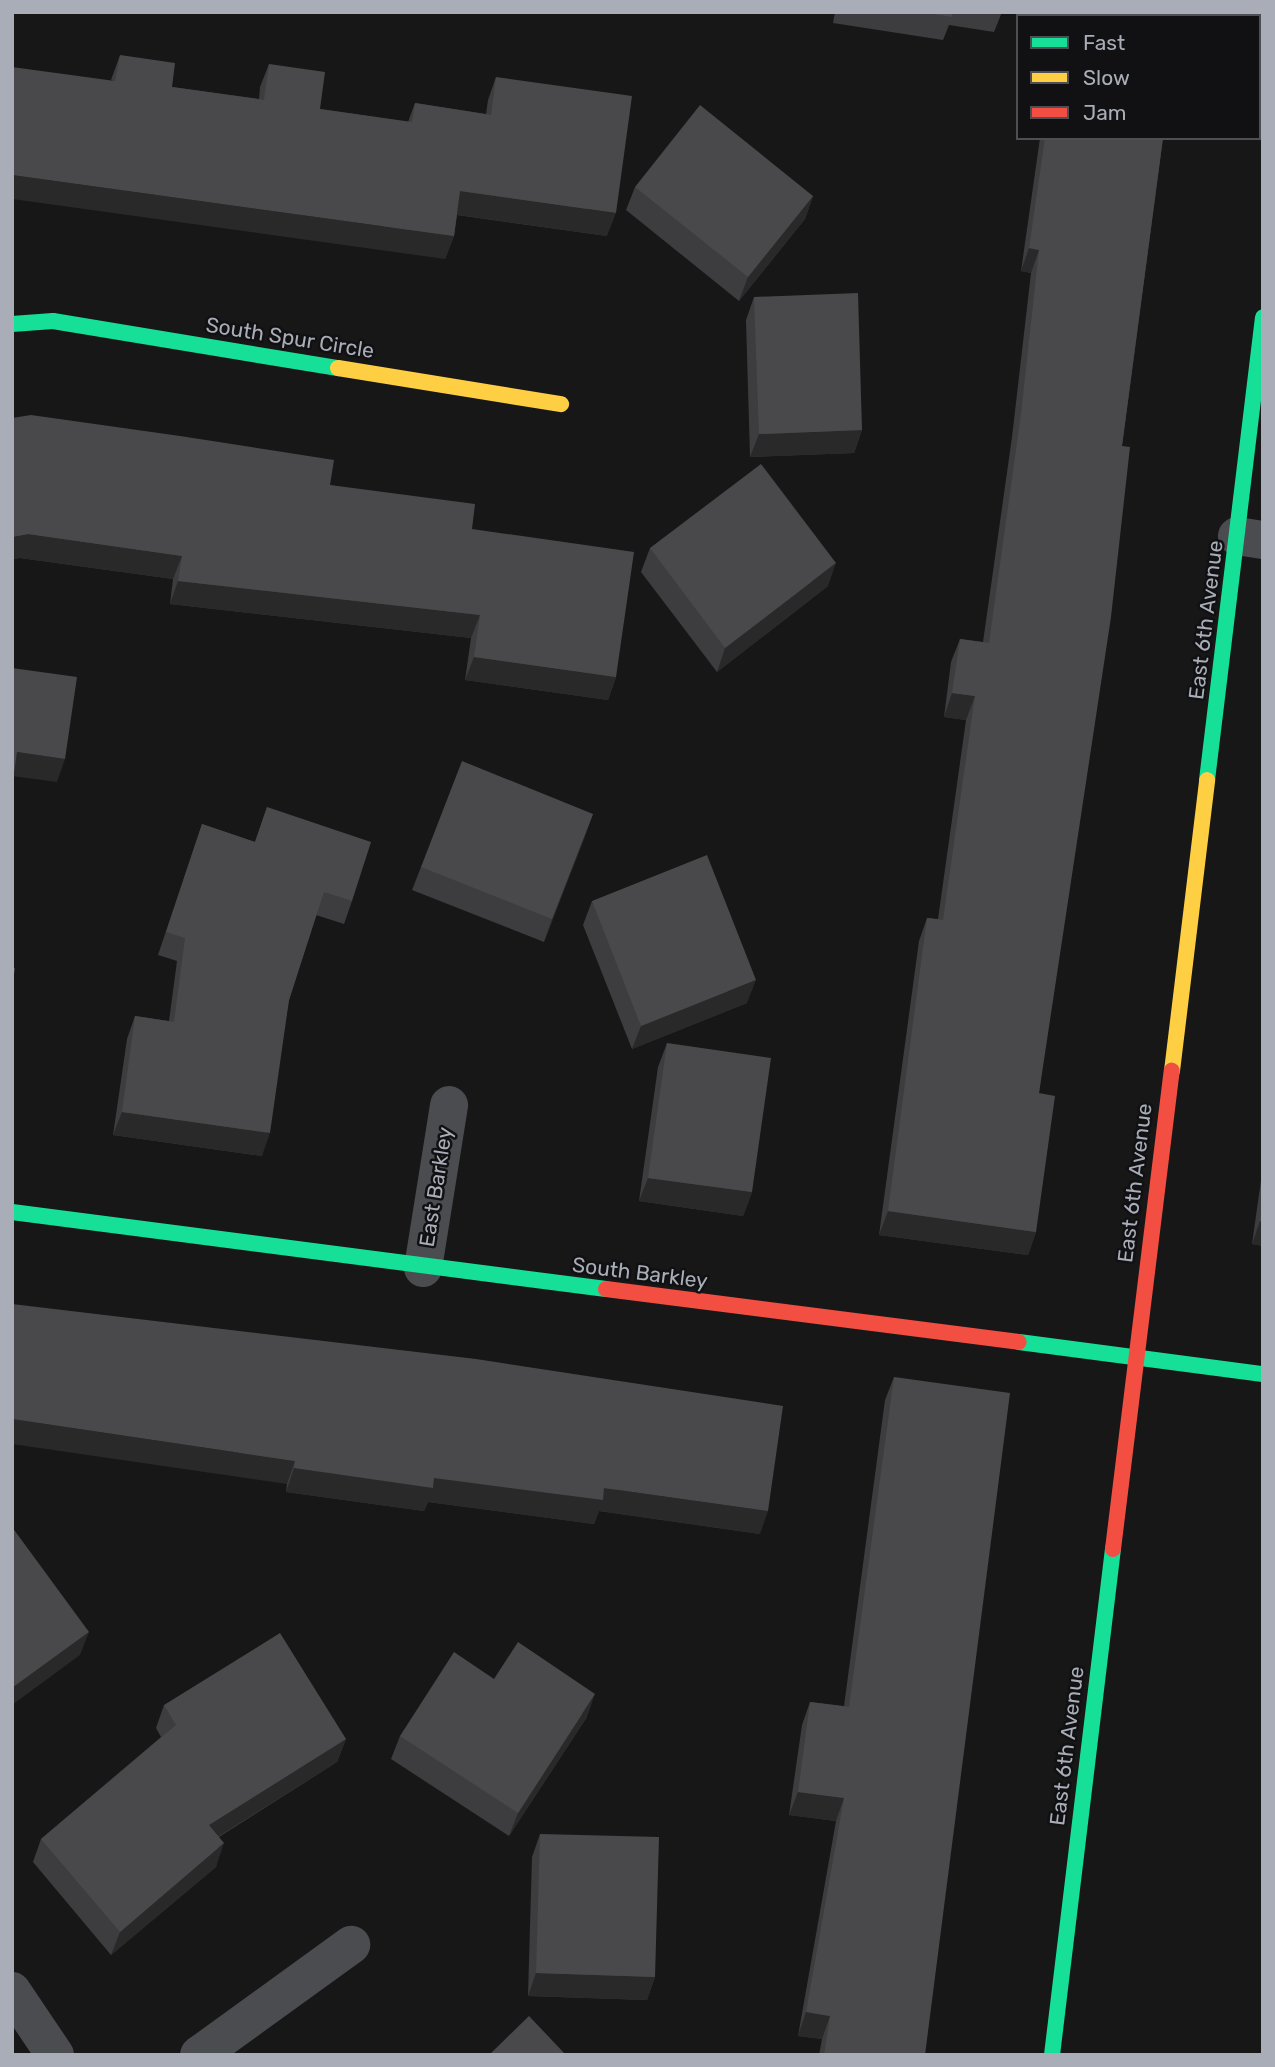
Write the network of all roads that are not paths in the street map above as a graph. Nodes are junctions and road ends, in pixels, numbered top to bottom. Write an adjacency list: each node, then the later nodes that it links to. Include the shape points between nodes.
1 (1263, 317): 4 (street, East 6th Avenue)
2 (12, 324): 3 (street, South Spur Circle, via 53,321)
3 (561, 404)
4 (1250, 538): 8 (street, East 6th Avenue)
5 (449, 1105): 7 (street, East Barkley)
6 (12, 1212): 7 (street, South Barkley)
7 (423, 1268): 8 (street, South Barkley)
8 (1135, 1356): 9 (street, South Barkley); 14 (street, East 6th Avenue)
9 (1263, 1374)
10 (351, 1945): 13 (street)
11 (12, 1991): 12 (street)
12 (55, 2055)
13 (199, 2055)
14 (1052, 2055)

